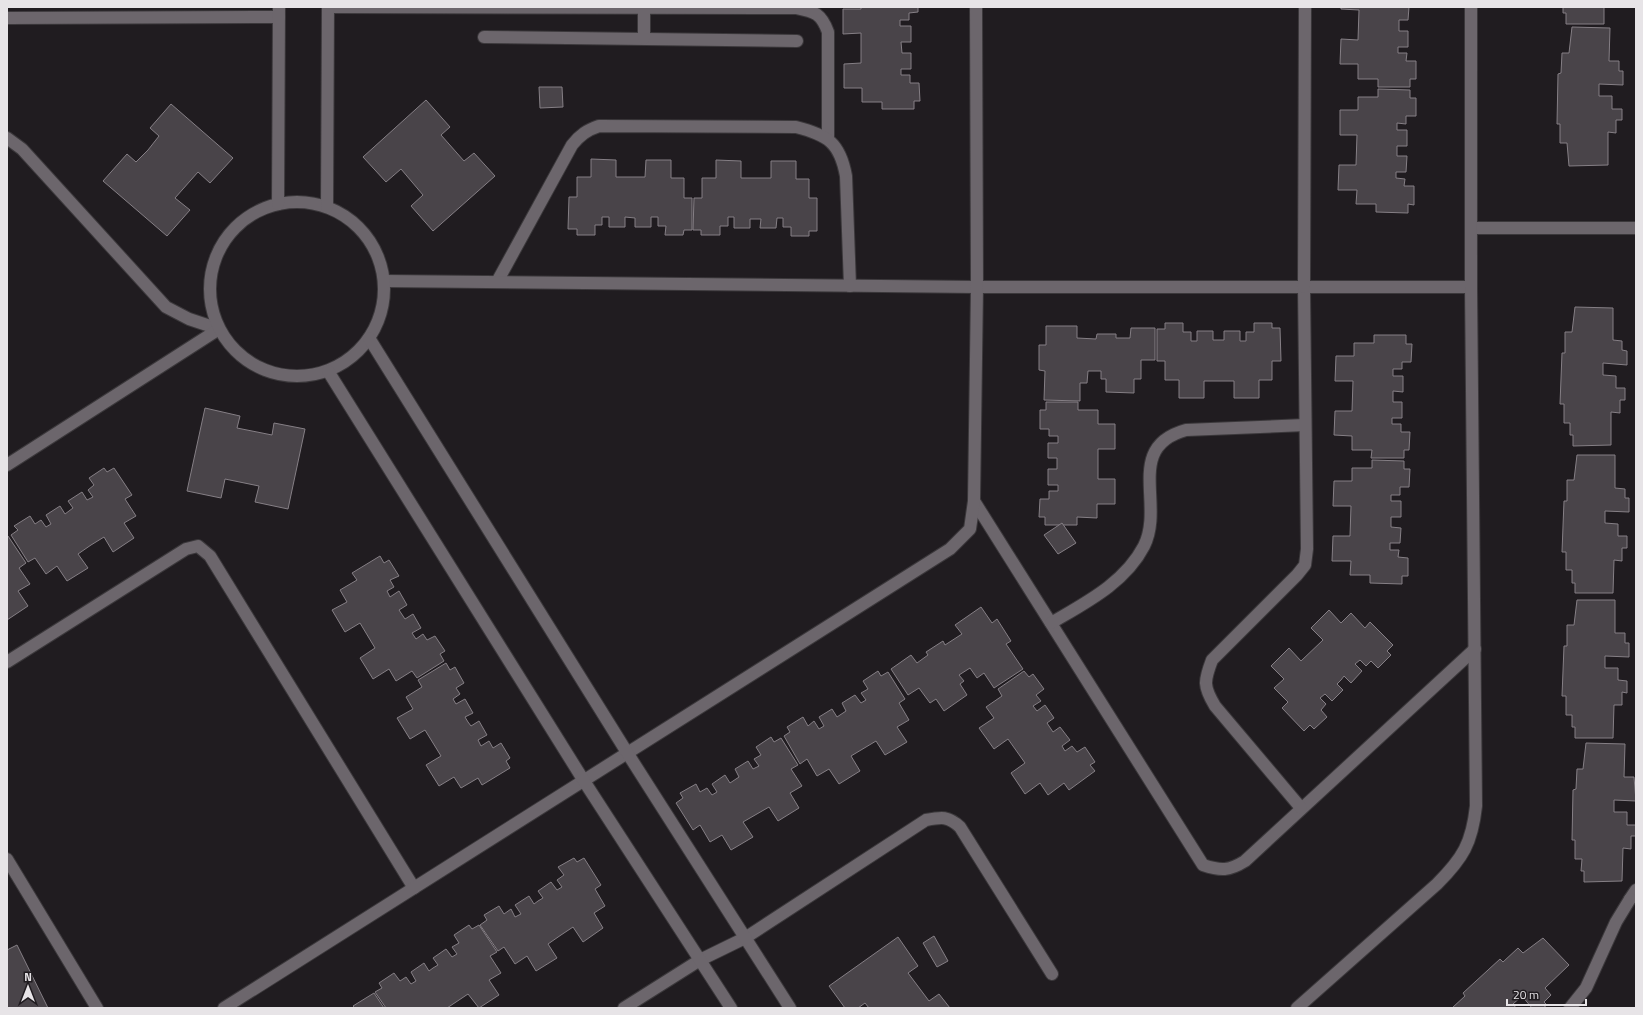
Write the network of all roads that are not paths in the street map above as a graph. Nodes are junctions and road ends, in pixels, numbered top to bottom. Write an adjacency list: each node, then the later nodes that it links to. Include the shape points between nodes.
1 (328, 7): 2 (street); 14 (street)
2 (644, 7): 9 (street); 12 (street, via 796,8 814,12 824,20 828,32)
3 (976, 7): 20 (street)
4 (1305, 7): 21 (street)
5 (1471, 7): 15 (street)
6 (279, 12): 7 (street); 13 (street)
7 (7, 18)
8 (484, 37): 9 (street)
9 (644, 38): 10 (street)
10 (797, 41)
11 (7, 138): 23 (street, via 22,149 166,307)
12 (828, 138): 18 (street, via 796,127 599,126 588,130 579,135 572,145); 19 (street, via 838,150 846,176)
13 (278, 204): 14 (street, via 303,202); 23 (street, via 255,212 234,229 218,251 210,276 210,304)
14 (327, 207): 17 (street, via 349,218 367,235 379,257)
15 (1470, 228): 16 (street); 22 (street)
16 (1636, 228)
17 (385, 281): 18 (street); 24 (street, via 384,303 377,325)
18 (497, 282): 19 (street)
19 (850, 286): 20 (street)
20 (977, 287): 21 (street); 28 (street)
21 (1304, 287): 22 (street); 26 (street)
22 (1470, 287): 30 (street)
23 (219, 329): 25 (street, via 239,354 254,365 278,375 304,376); 27 (street)
24 (369, 338): 25 (street, via 349,360); 32 (street)
25 (328, 371): 33 (street)
26 (1305, 425): 29 (street, via 1186,430 1172,434 1159,443 1151,458 1150,533 1143,548 1134,562 1104,591); 34 (street, via 1305,565 1212,660 1206,675 1206,692 1215,706)
27 (7, 465)
28 (974, 501): 29 (street); 32 (street, via 970,529 950,549)
29 (1051, 623): 34 (street, via 1203,865 1218,870 1234,868 1245,861)
30 (1475, 649): 34 (street); 46 (street, via 1476,806 1466,850 1452,870)
31 (7, 662): 36 (street, via 186,549 198,546 210,556)
32 (628, 754): 33 (street); 38 (street)
33 (584, 781): 36 (street); 39 (street)
34 (1301, 808)
35 (7, 860): 41 (street)
36 (414, 888): 42 (street)
37 (1634, 896): 47 (street, via 1616,922 1586,988)
38 (745, 938): 39 (street); 40 (street, via 926,820 951,819 960,827); 45 (street)
39 (700, 960): 43 (street); 44 (street)
40 (1052, 974)
41 (97, 1008)
42 (224, 1008)
43 (624, 1008)
44 (731, 1008)
45 (790, 1008)
46 (1297, 1008)
47 (1570, 1008)

